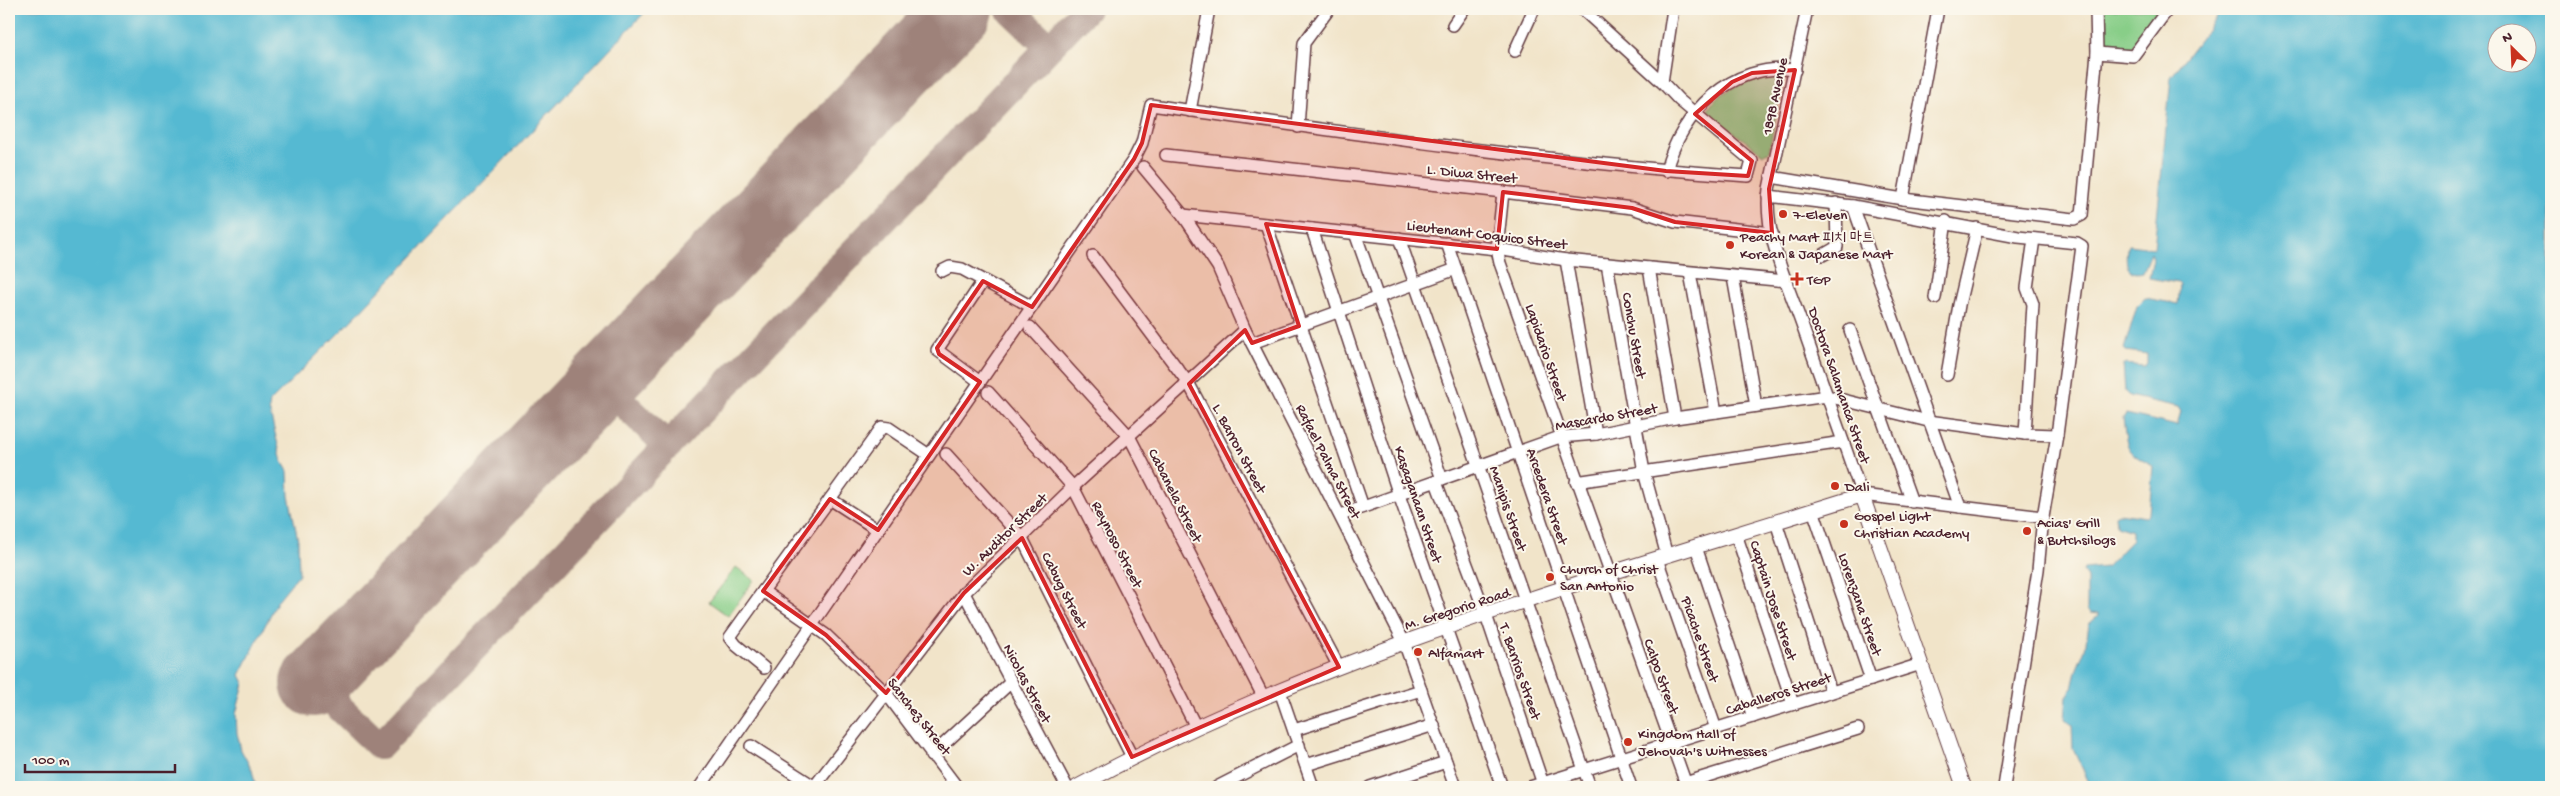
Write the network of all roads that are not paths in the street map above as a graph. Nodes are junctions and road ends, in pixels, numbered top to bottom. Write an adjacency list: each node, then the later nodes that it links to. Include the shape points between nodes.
1 (1209, 9): 16 (street)
2 (1329, 9): 18 (street, via 1304,43)
3 (1464, 9): 11 (street)
4 (1534, 9): 12 (street)
5 (1582, 9): 15 (street)
6 (1673, 9): 15 (street)
7 (1807, 9): 14 (street, 1898 Avenue)
8 (1938, 9): 25 (street)
9 (2094, 9): 13 (street)
10 (2168, 9): 13 (street, via 2133,56)
11 (1453, 25)
12 (1514, 51)
13 (2097, 53): 25 (street, via 2082,216 2074,219)
14 (1795, 70): 17 (street, via 1752,72 1712,96); 22 (street, 1898 Avenue)
15 (1662, 82): 17 (street)
16 (1190, 111): 18 (street); 53 (street, via 1151,106 1142,143 1134,160)
17 (1694, 114): 21 (street, via 1672,148); 21 (street, via 1752,161 1748,176)
18 (1298, 127): 21 (street)
19 (1166, 155): 23 (street, L. Diwa Street)
20 (1143, 167): 28 (street, Rafael Palma Street)
21 (1666, 171)
22 (1771, 177): 24 (street, 1898 Avenue); 25 (street)
23 (1503, 192): 34 (street, L. Diwa Street, via 1632,208 1675,222); 38 (street, Lapidario Street)
24 (1768, 193): 26 (street); 34 (street, Doctora Salamanca Street)
25 (1903, 199)
26 (1836, 203): 27 (street); 39 (street, via 1837,247)
27 (1853, 206): 29 (street); 69 (street)
28 (1183, 215): 30 (street, Lieutenant Coquico Street); 57 (street, Rafael Palma Street, via 1211,255)
29 (1946, 221): 31 (street); 52 (street)
30 (1266, 224): 32 (street, Lieutenant Coquico Street); 55 (street)
31 (1978, 228): 36 (street); 60 (street, via 1959,305)
32 (1312, 229): 33 (street, Lieutenant Coquico Street); 54 (street, Kasaganaan Street)
33 (1355, 233): 35 (street, Lieutenant Coquico Street); 51 (street, T. Barrios Street)
34 (1772, 233): 49 (street, Doctora Salamanca Street)
35 (1399, 238): 37 (street, Lieutenant Coquico Street); 50 (street, Manipis Street)
36 (2034, 239): 72 (street, via 2027,288 2033,304); 73 (street, via 2077,243 2083,249)
37 (1447, 243): 38 (street, Lieutenant Coquico Street); 44 (street, Arcedera Street)
38 (1497, 249): 41 (street, Lieutenant Coquico Street); 75 (street, Lapidario Street)
39 (1823, 255)
40 (1094, 256): 62 (street, L. Barron Street)
41 (1566, 260): 42 (street, Lieutenant Coquico Street); 71 (street)
42 (1607, 264): 43 (street, Lieutenant Coquico Street); 70 (street, Conchu Street)
43 (1649, 268): 46 (street, Lieutenant Coquico Street); 68 (street)
44 (1456, 270): 50 (street); 77 (street, Arcedera Street)
45 (942, 271): 48 (street, via 957,267)
46 (1690, 273): 47 (street, Lieutenant Coquico Street); 67 (street)
47 (1733, 277): 49 (street, Lieutenant Coquico Street); 65 (street)
48 (983, 281): 53 (street); 61 (street, via 937,350)
49 (1787, 281): 64 (street, Doctora Salamanca Street)
50 (1414, 285): 51 (street); 80 (street, Manipis Street)
51 (1377, 298): 54 (street); 82 (street, T. Barrios Street)
52 (1935, 298)
53 (1032, 307): 61 (street)
54 (1338, 312): 55 (street); 85 (street, Kasaganaan Street)
55 (1299, 326): 59 (street); 89 (street)
56 (1030, 327): 74 (street, Cabanela Street)
57 (1245, 330): 59 (street, Rafael Palma Street); 62 (street, W. Auditor Street)
58 (1850, 330): 66 (street)
59 (1252, 343): 92 (street, Rafael Palma Street)
60 (1947, 375)
61 (980, 382): 79 (street)
62 (1189, 384): 74 (street, W. Auditor Street); 110 (street, L. Barron Street)
63 (988, 392): 84 (street, Reynoso Street)
64 (1827, 396): 65 (street, Mascardo Street); 66 (street); 76 (street, Doctora Salamanca Street)
65 (1756, 406): 67 (street, Mascardo Street)
66 (1880, 410): 69 (street); 88 (street)
67 (1716, 412): 68 (street, Mascardo Street)
68 (1675, 418): 70 (street, Mascardo Street)
69 (1928, 421): 72 (street); 90 (street)
70 (1635, 426): 71 (street, Mascardo Street); 81 (street, Conchu Street)
71 (1596, 434): 75 (street, Mascardo Street)
72 (2025, 434): 73 (street)
73 (2057, 435): 93 (street)
74 (1129, 436): 84 (street, W. Auditor Street); 118 (street, Cabanela Street)
75 (1560, 437): 77 (street, Mascardo Street); 83 (street, Lapidario Street)
76 (1843, 442): 81 (street); 86 (street, Doctora Salamanca Street)
77 (1517, 452): 80 (street, Mascardo Street); 101 (street, Arcedera Street)
78 (946, 454): 97 (street, Cabug Street)
79 (929, 455): 87 (street, via 889,428 882,427); 95 (street)
80 (1478, 466): 82 (street, Mascardo Street); 104 (street, Manipis Street)
81 (1644, 472): 83 (street); 99 (street, Conchu Street)
82 (1439, 480): 85 (street, Mascardo Street); 105 (street, T. Barrios Street)
83 (1576, 482): 100 (street, Lapidario Street)
84 (1073, 487): 97 (street, W. Auditor Street); 122 (street, Reynoso Street)
85 (1399, 495): 89 (street, Mascardo Street); 107 (street, Kasaganaan Street)
86 (1862, 495): 88 (street); 91 (main road, M. Gregorio Road); 109 (main road, Doctora Salamanca Street)
87 (830, 499): 95 (street); 102 (street)
88 (1912, 502): 90 (street)
89 (1363, 507): 92 (street, Mascardo Street)
90 (1960, 507): 93 (street)
91 (1813, 510): 94 (main road, M. Gregorio Road); 112 (street, Lorenzana Street)
92 (1341, 516): 108 (street, Rafael Palma Street)
93 (2042, 517): 151 (street, via 2038,570)
94 (1776, 522): 96 (main road, M. Gregorio Road); 116 (street)
95 (878, 530): 106 (street)
96 (1736, 534): 98 (main road, M. Gregorio Road); 119 (street, Captain Jose Street)
97 (1022, 538): 103 (street, W. Auditor Street); 130 (street, Cabug Street)
98 (1696, 547): 99 (main road, M. Gregorio Road); 120 (street)
99 (1662, 558): 100 (main road, M. Gregorio Road); 123 (street, Picache Street)
100 (1610, 574): 101 (main road, M. Gregorio Road); 126 (street, Calpo Street)
101 (1564, 589): 104 (main road, M. Gregorio Road); 131 (street, Arcedera Street)
102 (763, 591): 106 (street, Sanchez Street); 111 (street, via 730,637 736,646)
103 (964, 593): 113 (street, Nicolas Street); 117 (street, W. Auditor Street)
104 (1526, 602): 105 (main road, M. Gregorio Road); 134 (street, Manipis Street)
105 (1486, 615): 107 (main road, M. Gregorio Road); 135 (street, T. Barrios Street)
106 (812, 627): 117 (street, Sanchez Street, via 826,635); 137 (street)
107 (1446, 628): 108 (main road, M. Gregorio Road); 146 (street, Kasaganaan Street)
108 (1404, 642): 110 (main road, M. Gregorio Road); 114 (street, Rafael Palma Street)
109 (1921, 664): 112 (street, Caballeros Street); 150 (main road, Doctora Salamanca Street)
110 (1339, 667): 115 (main road, M. Gregorio Road)
111 (764, 668)
112 (1871, 680): 116 (street, Caballeros Street)
113 (1011, 682): 129 (street); 140 (street, Nicolas Street)
114 (1421, 690): 121 (street, Rafael Palma Street); 125 (street)
115 (1280, 691): 118 (main road, M. Gregorio Road); 125 (street)
116 (1830, 692): 119 (street, Caballeros Street)
117 (886, 693): 129 (street, Sanchez Street); 138 (street, W. Auditor Street)
118 (1264, 698): 122 (main road, M. Gregorio Road)
119 (1793, 704): 120 (street, Caballeros Street)
120 (1753, 717): 123 (street, Caballeros Street)
121 (1434, 725): 132 (street, Rafael Palma Street); 133 (street)
122 (1196, 727): 130 (main road, M. Gregorio Road)
123 (1716, 729): 126 (street, Caballeros Street)
124 (1858, 729): 136 (street)
125 (1294, 730): 127 (street)
126 (1671, 743): 131 (street, Caballeros Street); 136 (street, Calpo Street)
127 (1299, 745): 133 (street); 142 (street)
128 (751, 746): 138 (street)
129 (932, 756): 139 (street, Sanchez Street)
130 (1132, 757): 141 (main road, M. Gregorio Road)
131 (1622, 758): 134 (street, Caballeros Street); 149 (street, Arcedera Street)
132 (1446, 762): 144 (street); 145 (street, Rafael Palma Street)
133 (1306, 765): 143 (street)
134 (1584, 770): 135 (street, Caballeros Street); 148 (street, Manipis Street)
135 (1544, 785): 147 (street, Caballeros Street)
136 (1686, 785)
137 (700, 787)
138 (815, 787)
139 (957, 787)
140 (1067, 787)
141 (1077, 787)
142 (1217, 787)
143 (1313, 787)
144 (1370, 787)
145 (1455, 787)
146 (1502, 787)
147 (1530, 787)
148 (1590, 787)
149 (1631, 787)
150 (1964, 787)
151 (2004, 787)

